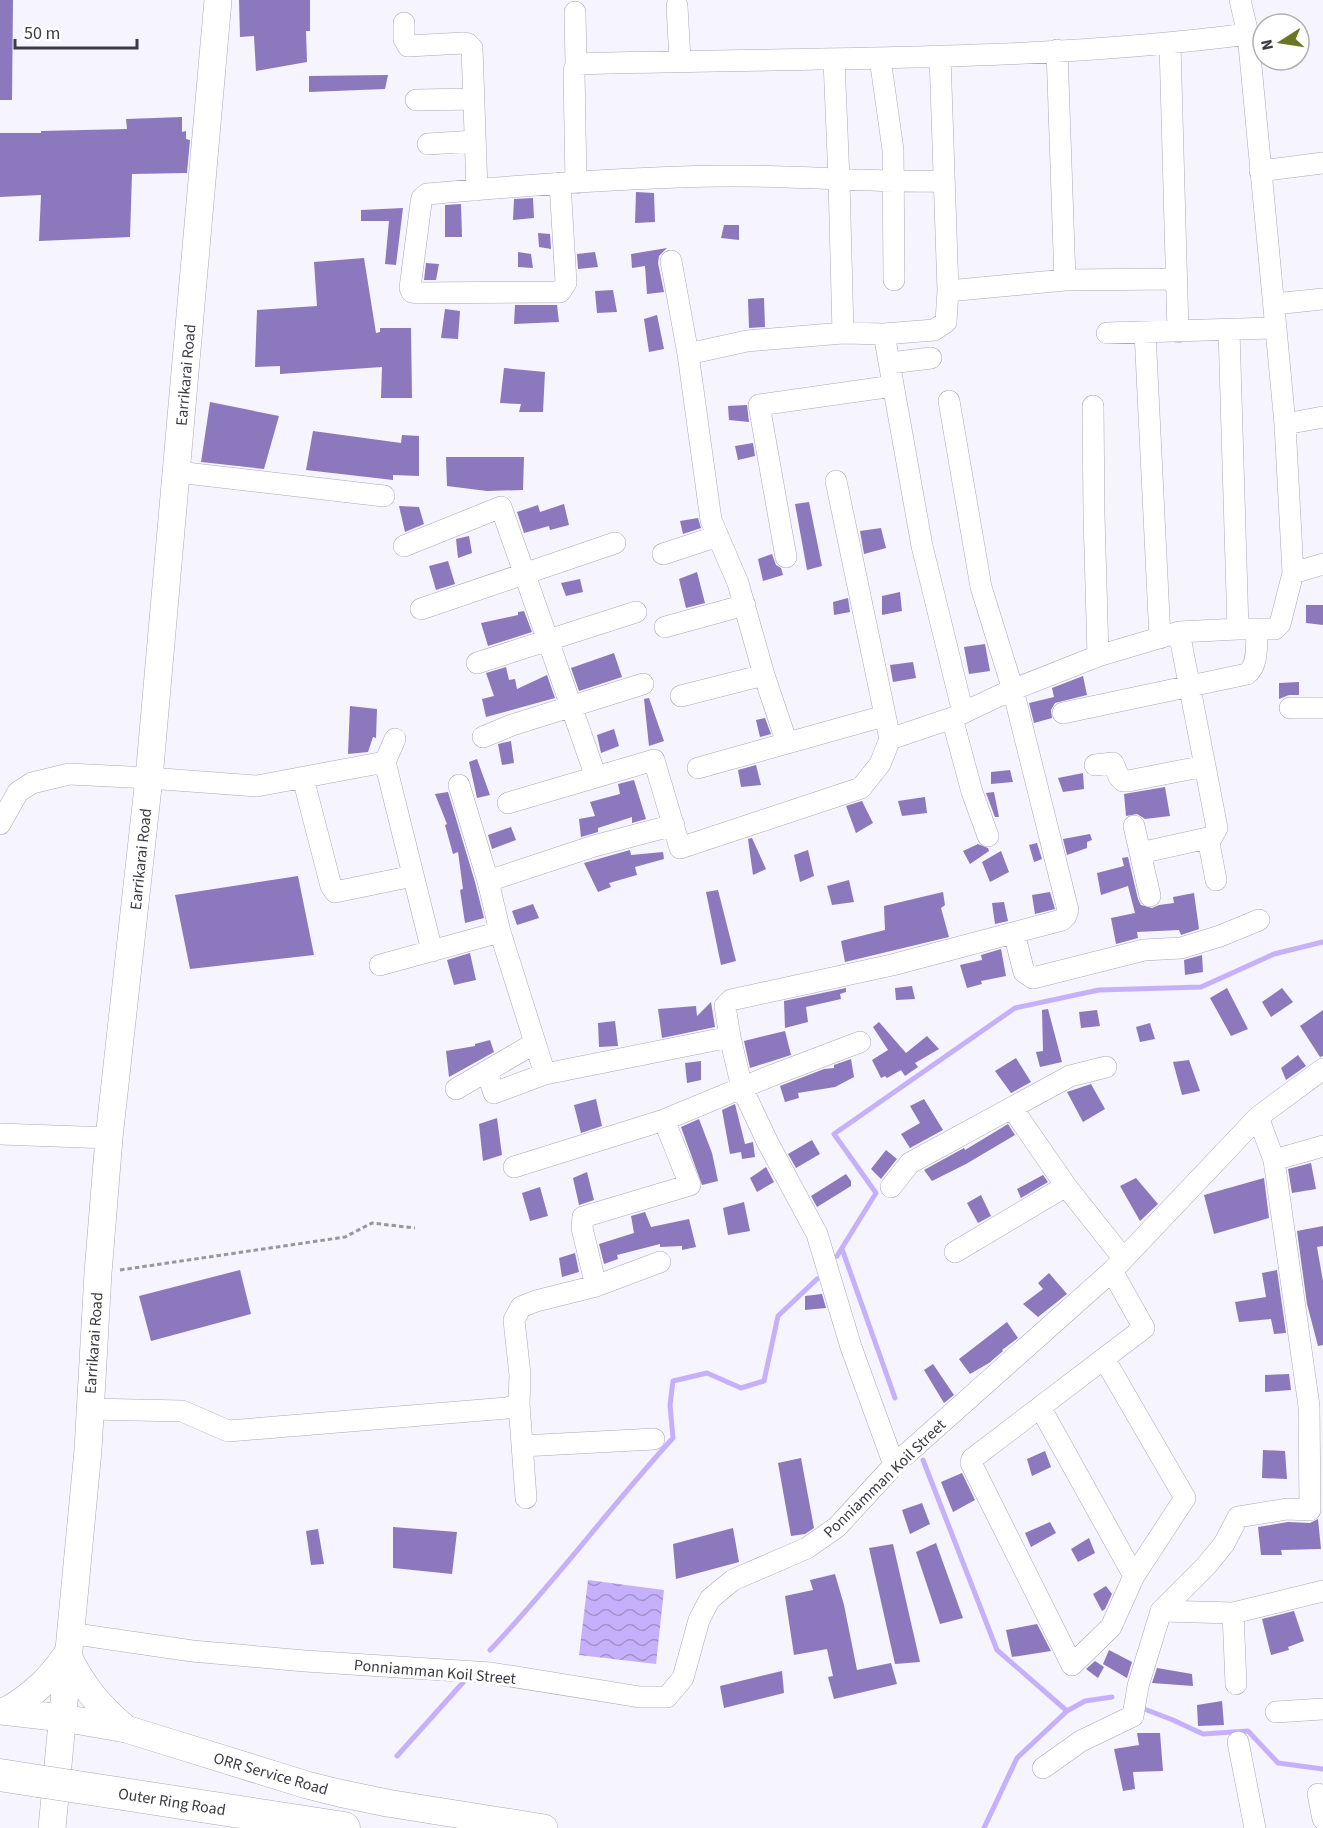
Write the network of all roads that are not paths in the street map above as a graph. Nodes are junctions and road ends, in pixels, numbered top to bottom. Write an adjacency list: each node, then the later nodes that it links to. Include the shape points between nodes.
1 (218, 0): 47 (main road, Earrikarai Road)
2 (1240, 0): 6 (street)
3 (677, 6): 11 (street)
4 (575, 12): 13 (street)
5 (404, 23): 14 (street, via 408,46 468,44 472,48)
6 (1248, 34): 7 (street); 19 (street)
7 (1170, 44): 8 (street); 26 (street)
8 (1058, 50): 9 (street); 28 (street)
9 (940, 56): 10 (street); 21 (street)
10 (880, 58): 12 (street); 22 (street, via 892,150)
11 (680, 60): 12 (street); 13 (street)
12 (834, 60): 20 (street)
13 (576, 64): 23 (street)
14 (474, 99): 15 (street); 16 (street)
15 (416, 100)
16 (475, 141): 17 (street); 24 (street)
17 (428, 144)
18 (1323, 163): 19 (street)
19 (1260, 171): 31 (street)
20 (839, 180): 22 (street); 23 (street, via 727,176); 36 (street)
21 (944, 181): 22 (street); 29 (street)
22 (892, 182): 27 (street)
23 (568, 183): 24 (street); 24 (street, via 566,283 560,292 412,292 422,198 426,194)
24 (477, 190)
25 (671, 261): 39 (street)
26 (1176, 279): 28 (street); 35 (street)
27 (894, 280)
28 (1065, 280): 29 (street)
29 (948, 291): 38 (street, via 946,322 941,326)
30 (1323, 299): 31 (street)
31 (1274, 304): 32 (street)
32 (1276, 328): 33 (street); 46 (street)
33 (1229, 330): 35 (street); 62 (street)
34 (1145, 332): 35 (street); 37 (street); 63 (street)
35 (1178, 332)
36 (843, 333): 38 (street); 39 (street, via 747,341)
37 (1107, 333)
38 (884, 334): 41 (street)
39 (688, 354): 50 (street, via 711,520)
40 (931, 358): 41 (street)
41 (890, 363): 42 (street)
42 (893, 386): 54 (street, via 759,405); 77 (street)
43 (949, 400): 70 (street, via 981,587)
44 (1093, 406): 65 (street)
45 (1323, 417): 46 (street)
46 (1285, 424): 57 (street)
47 (177, 472): 49 (street); 87 (main road, Earrikarai Road)
48 (836, 481): 76 (street)
49 (384, 496)
50 (718, 536): 53 (street); 58 (street)
51 (615, 543): 56 (street)
52 (404, 546): 56 (street, via 501,507)
53 (663, 554)
54 (786, 557)
55 (1323, 564): 57 (street)
56 (525, 573): 59 (street); 64 (street)
57 (1293, 573): 62 (street, via 1280,624 1275,629)
58 (745, 604): 61 (street); 67 (street)
59 (421, 609)
60 (636, 612): 64 (street)
61 (665, 627)
62 (1247, 629): 63 (street); 69 (street, via 1252,670)
63 (1169, 635): 65 (street); 69 (street)
64 (548, 640): 66 (street); 72 (street)
65 (1098, 656): 70 (street)
66 (477, 663)
67 (764, 675): 71 (street); 81 (street)
68 (643, 684): 72 (street)
69 (1189, 687): 75 (street); 84 (street)
70 (1012, 690): 77 (street); 103 (street, via 1068,909 1062,920)
71 (681, 696)
72 (572, 708): 78 (street); 86 (street)
73 (1290, 708): 74 (street)
74 (1323, 708)
75 (1063, 713)
76 (884, 716): 80 (street); 81 (street)
77 (958, 716): 80 (street); 94 (street, via 972,792)
78 (483, 737)
79 (395, 739): 82 (street)
80 (890, 739): 92 (street, via 880,765 861,789 680,848)
81 (787, 743): 85 (street)
82 (385, 762): 88 (street); 97 (street)
83 (1095, 765): 84 (street, via 1113,763 1123,781)
84 (1204, 766): 95 (street, via 1216,828)
85 (698, 768)
86 (596, 777): 90 (street); 92 (street, via 654,760)
87 (149, 778): 88 (street, via 257,786); 91 (street, via 69,774 32,783 18,792); 119 (main road, Earrikarai Road)
88 (303, 778): 97 (street, via 335,892)
89 (459, 785): 99 (street)
90 (508, 803)
91 (0, 824)
92 (674, 825): 99 (street)
93 (1134, 826): 96 (street)
94 (987, 836)
95 (1208, 838): 96 (street); 98 (street)
96 (1140, 853): 100 (street)
97 (413, 876): 104 (street)
98 (1216, 880)
99 (488, 881): 102 (street)
100 (1150, 896)
101 (1258, 920): 103 (street, via 1181,948 1144,950 1034,978 1024,972)
102 (500, 932): 104 (street); 108 (street)
103 (1014, 933): 106 (street, via 892,965 731,1000 725,1006)
104 (432, 951): 105 (street)
105 (380, 965)
106 (729, 1037): 112 (street); 113 (street)
107 (860, 1042): 113 (street)
108 (535, 1043): 111 (street); 112 (street)
109 (1106, 1067): 115 (street, via 1070,1076)
110 (1323, 1069): 116 (street, Ponniamman Koil Street)
111 (487, 1072): 112 (street, via 494,1093); 114 (street)
112 (545, 1074)
113 (742, 1088): 117 (street); 135 (street, via 817,1234 851,1347)
114 (456, 1089)
115 (1012, 1108): 123 (street); 124 (street, via 910,1163)
116 (1258, 1116): 121 (street); 127 (street, Ponniamman Koil Street)
117 (664, 1120): 122 (street); 128 (street, via 690,1185 583,1217 582,1228)
118 (0, 1134): 119 (street)
119 (109, 1138): 132 (main road, Earrikarai Road)
120 (1323, 1146): 121 (street)
121 (1274, 1160): 139 (street, via 1309,1406 1310,1510 1287,1509 1238,1517 1224,1544 1206,1566)
122 (514, 1167)
123 (1066, 1186): 125 (street); 127 (street)
124 (891, 1187)
125 (955, 1252)
126 (660, 1262): 128 (street)
127 (1117, 1265): 129 (street, via 1144,1328); 135 (street, Ponniamman Koil Street)
128 (596, 1286): 130 (street, via 521,1307 514,1320)
129 (1105, 1359): 131 (street); 137 (street, via 1185,1498)
130 (519, 1404): 132 (street, via 228,1431 182,1411); 134 (street)
131 (1040, 1407): 137 (street); 137 (street, via 971,1463 1072,1665 1111,1628)
132 (89, 1410): 141 (main road, Earrikarai Road)
133 (654, 1439): 134 (street)
134 (522, 1446): 136 (street)
135 (894, 1465): 141 (street, Ponniamman Koil Street, via 837,1527 807,1548 733,1580 710,1599 699,1620 683,1678 668,1697 640,1697 491,1673)
136 (526, 1498)
137 (1134, 1576)
138 (1323, 1591): 140 (street)
139 (1161, 1611): 140 (street); 149 (street, via 1132,1716 1081,1741)
140 (1233, 1613): 142 (street)
141 (68, 1644): 144 (main road, via 41,1687); 146 (main road, Earrikarai Road); 147 (main road, via 84,1687)
142 (1236, 1684)
143 (1323, 1709): 145 (street)
144 (3, 1711): 146 (main road, ORR Service Road)
145 (1276, 1712)
146 (63, 1718): 147 (main road, ORR Service Road); 153 (main road, Earrikarai Road)
147 (126, 1729): 155 (main road, ORR Service Road, via 339,1793)
148 (1238, 1742): 156 (street)
149 (1043, 1768)
150 (0, 1775): 154 (highway, Outer Ring Road, bridge)
151 (1318, 1794): 152 (street)
152 (1323, 1819)
153 (52, 1828)
154 (344, 1828)
155 (544, 1828)
156 (1255, 1828)

